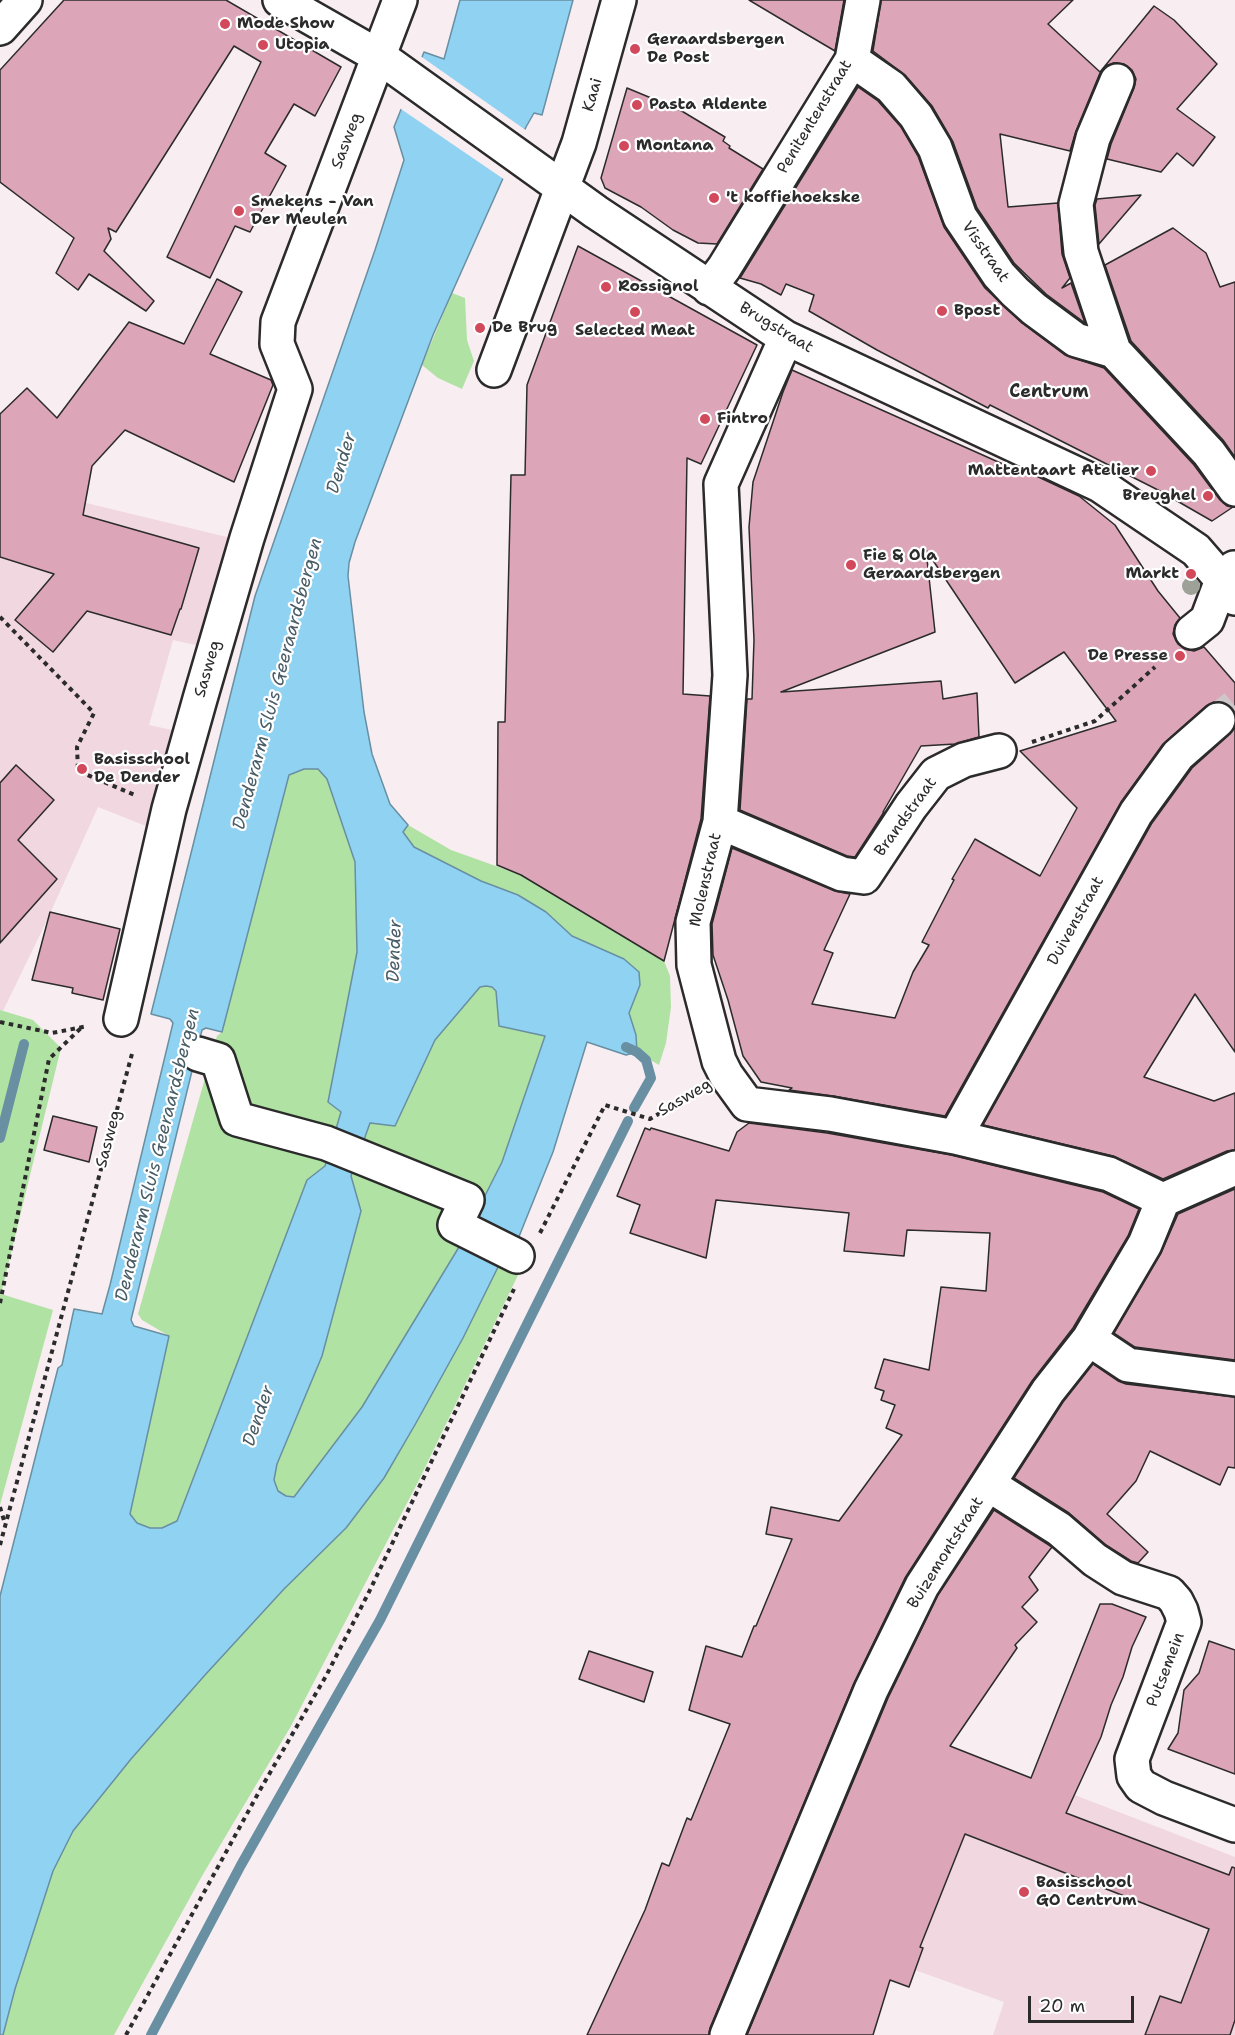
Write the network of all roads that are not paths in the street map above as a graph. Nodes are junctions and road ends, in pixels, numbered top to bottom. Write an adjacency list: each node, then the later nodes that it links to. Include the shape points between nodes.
1 (25, 0): 6 (street)
2 (280, 0): 7 (street, Brugstraat)
3 (400, 0): 7 (street, Sasweg)
4 (619, 0): 10 (street, Kaai)
5 (863, 0): 8 (street, Penitentenstraat)
6 (0, 28)
7 (380, 57): 10 (street, Brugstraat); 21 (street, Sasweg, via 278,322 277,344 295,389 247,538 169,809)
8 (852, 60): 11 (street, Penitentenstraat); 13 (street, Visstraat, via 891,87 916,116 935,148 960,217 999,275 1034,309 1076,340)
9 (1117, 81): 13 (street, via 1093,138 1076,204 1082,252)
10 (562, 188): 11 (street, Brugstraat); 14 (street, Kaai)
11 (709, 288): 12 (street, Brugstraat)
12 (786, 338): 16 (street, Brugstraat, via 1100,485 1196,550); 20 (street, Molenstraat, via 721,484 730,675)
13 (1113, 351): 15 (street, via 1209,453)
14 (494, 370)
15 (1235, 489)
16 (1231, 581): 17 (street, via 1207,620)
17 (1191, 632)
18 (1218, 720): 23 (street, Duivenstraat, via 1178,755 1136,813)
19 (999, 750): 20 (street, Brandstraat, via 964,760 936,774 864,877 842,874)
20 (720, 822): 23 (street, Molenstraat, via 693,922 694,965 719,1061 747,1104 830,1114)
21 (121, 1019)
22 (198, 1054): 26 (street, via 218,1060 237,1119 326,1143 467,1200 455,1226)
23 (955, 1137): 25 (street, Molenstraat, via 1110,1174)
24 (1235, 1168): 25 (street)
25 (1163, 1200): 27 (street, Buizemontstraat, via 1145,1244)
26 (524, 1259)
27 (1089, 1339): 28 (street, via 1128,1365); 29 (street, Buizemontstraat, via 1048,1391)
28 (1235, 1379)
29 (988, 1484): 30 (street, Putsemein, via 1059,1529 1123,1578 1169,1593 1184,1622 1132,1759 1134,1776 1141,1786 1164,1798); 31 (street, Buizemontstraat, via 922,1586 871,1690)
30 (1235, 1825)
31 (727, 2035)

